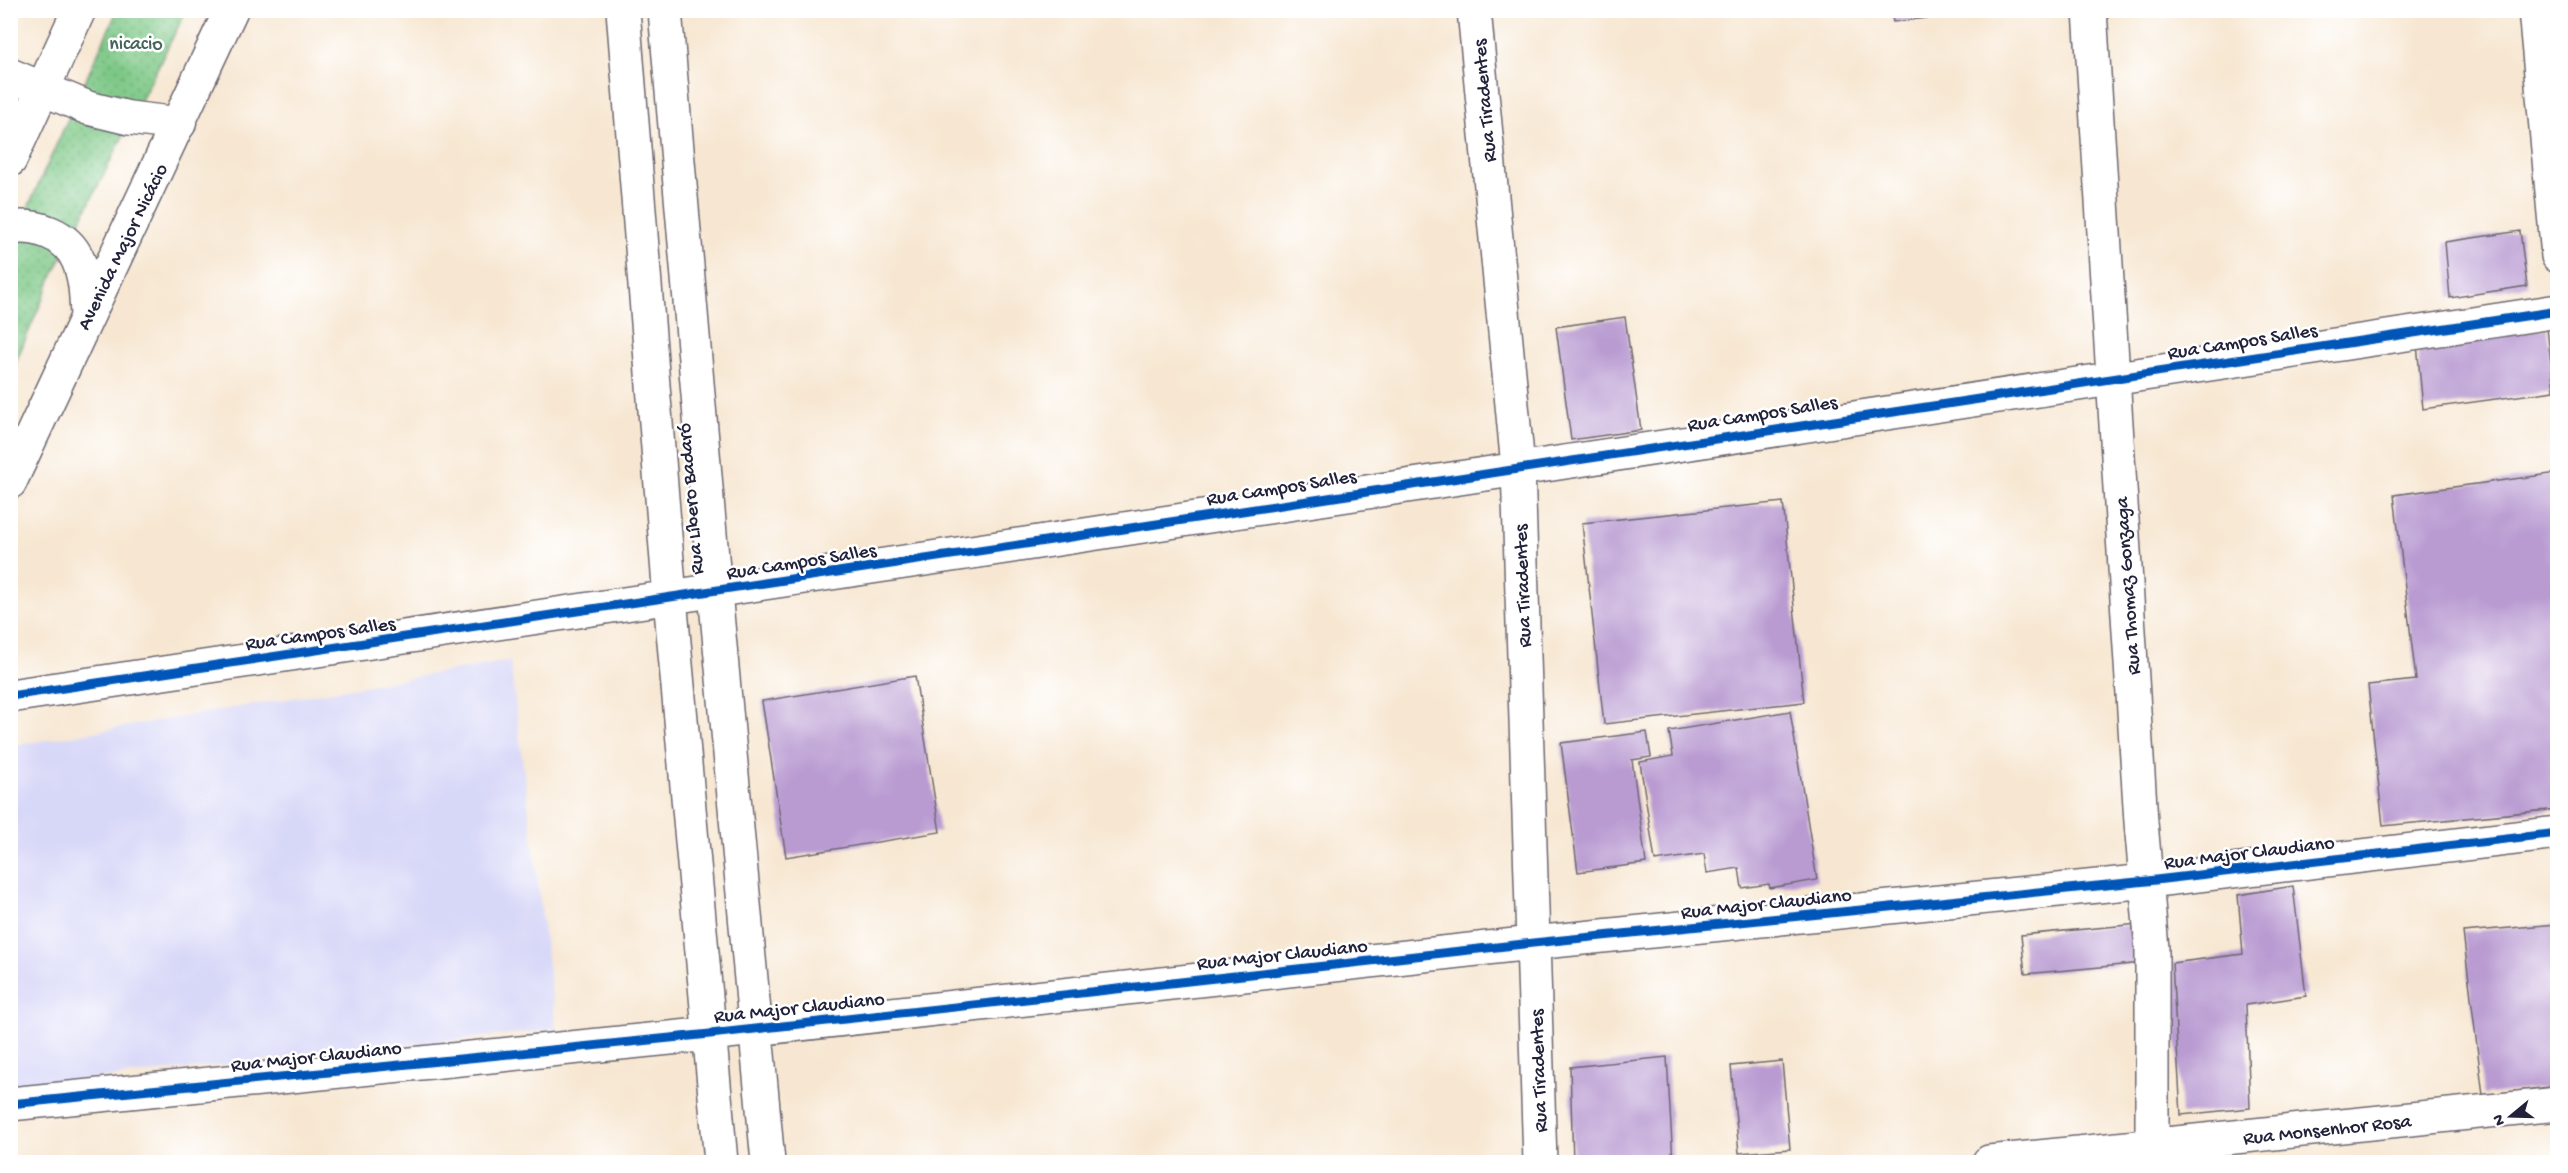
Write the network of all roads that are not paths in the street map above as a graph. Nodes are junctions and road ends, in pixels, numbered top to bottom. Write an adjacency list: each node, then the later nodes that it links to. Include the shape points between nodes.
1 (79, 10): 10 (street)
2 (231, 10): 11 (street, Avenida Major Nicácio)
3 (623, 10): 22 (street, Rua Líbero Badaró)
4 (647, 10): 13 (street, via 655,105 664,154)
5 (665, 10): 13 (street, Rua Líbero Badaró)
6 (1474, 10): 19 (street, Rua Tiradentes)
7 (2090, 10): 18 (street, Rua Thomaz Gonzaga)
8 (2535, 10): 15 (street)
9 (10, 75): 10 (street)
10 (42, 90): 11 (street, via 88,108); 12 (street)
11 (179, 124): 17 (street, Avenida Major Nicácio)
12 (10, 160)
13 (680, 190): 21 (street, Rua Líbero Badaró)
14 (10, 228): 17 (street, via 26,225 56,235 78,258 86,289)
15 (2558, 256)
16 (2558, 311): 18 (street, Rua Campos Salles)
17 (87, 316): 20 (street, Avenida Major Nicácio)
18 (2112, 378): 19 (street, Rua Campos Salles); 25 (street, Rua Thomaz Gonzaga)
19 (1518, 467): 21 (street, Rua Campos Salles); 26 (street, Rua Tiradentes)
20 (10, 482)
21 (715, 592): 22 (street, Rua Campos Salles); 27 (street, Rua Líbero Badaró)
22 (670, 598): 23 (street, Rua Campos Salles); 28 (street, Rua Líbero Badaró)
23 (10, 696)
24 (2558, 833): 25 (street, Rua Major Claudiano)
25 (2147, 881): 26 (street, Rua Major Claudiano); 31 (street, Rua Thomaz Gonzaga, via 2152,950)
26 (1533, 944): 27 (street, Rua Major Claudiano); 34 (street, Rua Tiradentes)
27 (755, 1029): 28 (street, Rua Major Claudiano); 33 (street, Rua Líbero Badaró)
28 (710, 1034): 29 (street, Rua Major Claudiano); 32 (street, Rua Líbero Badaró)
29 (10, 1104)
30 (2558, 1104): 31 (street, Rua Monsenhor Rosa)
31 (2152, 1154): 35 (street, Rua Monsenhor Rosa)
32 (721, 1162)
33 (768, 1162)
34 (1540, 1162)
35 (1989, 1162)

